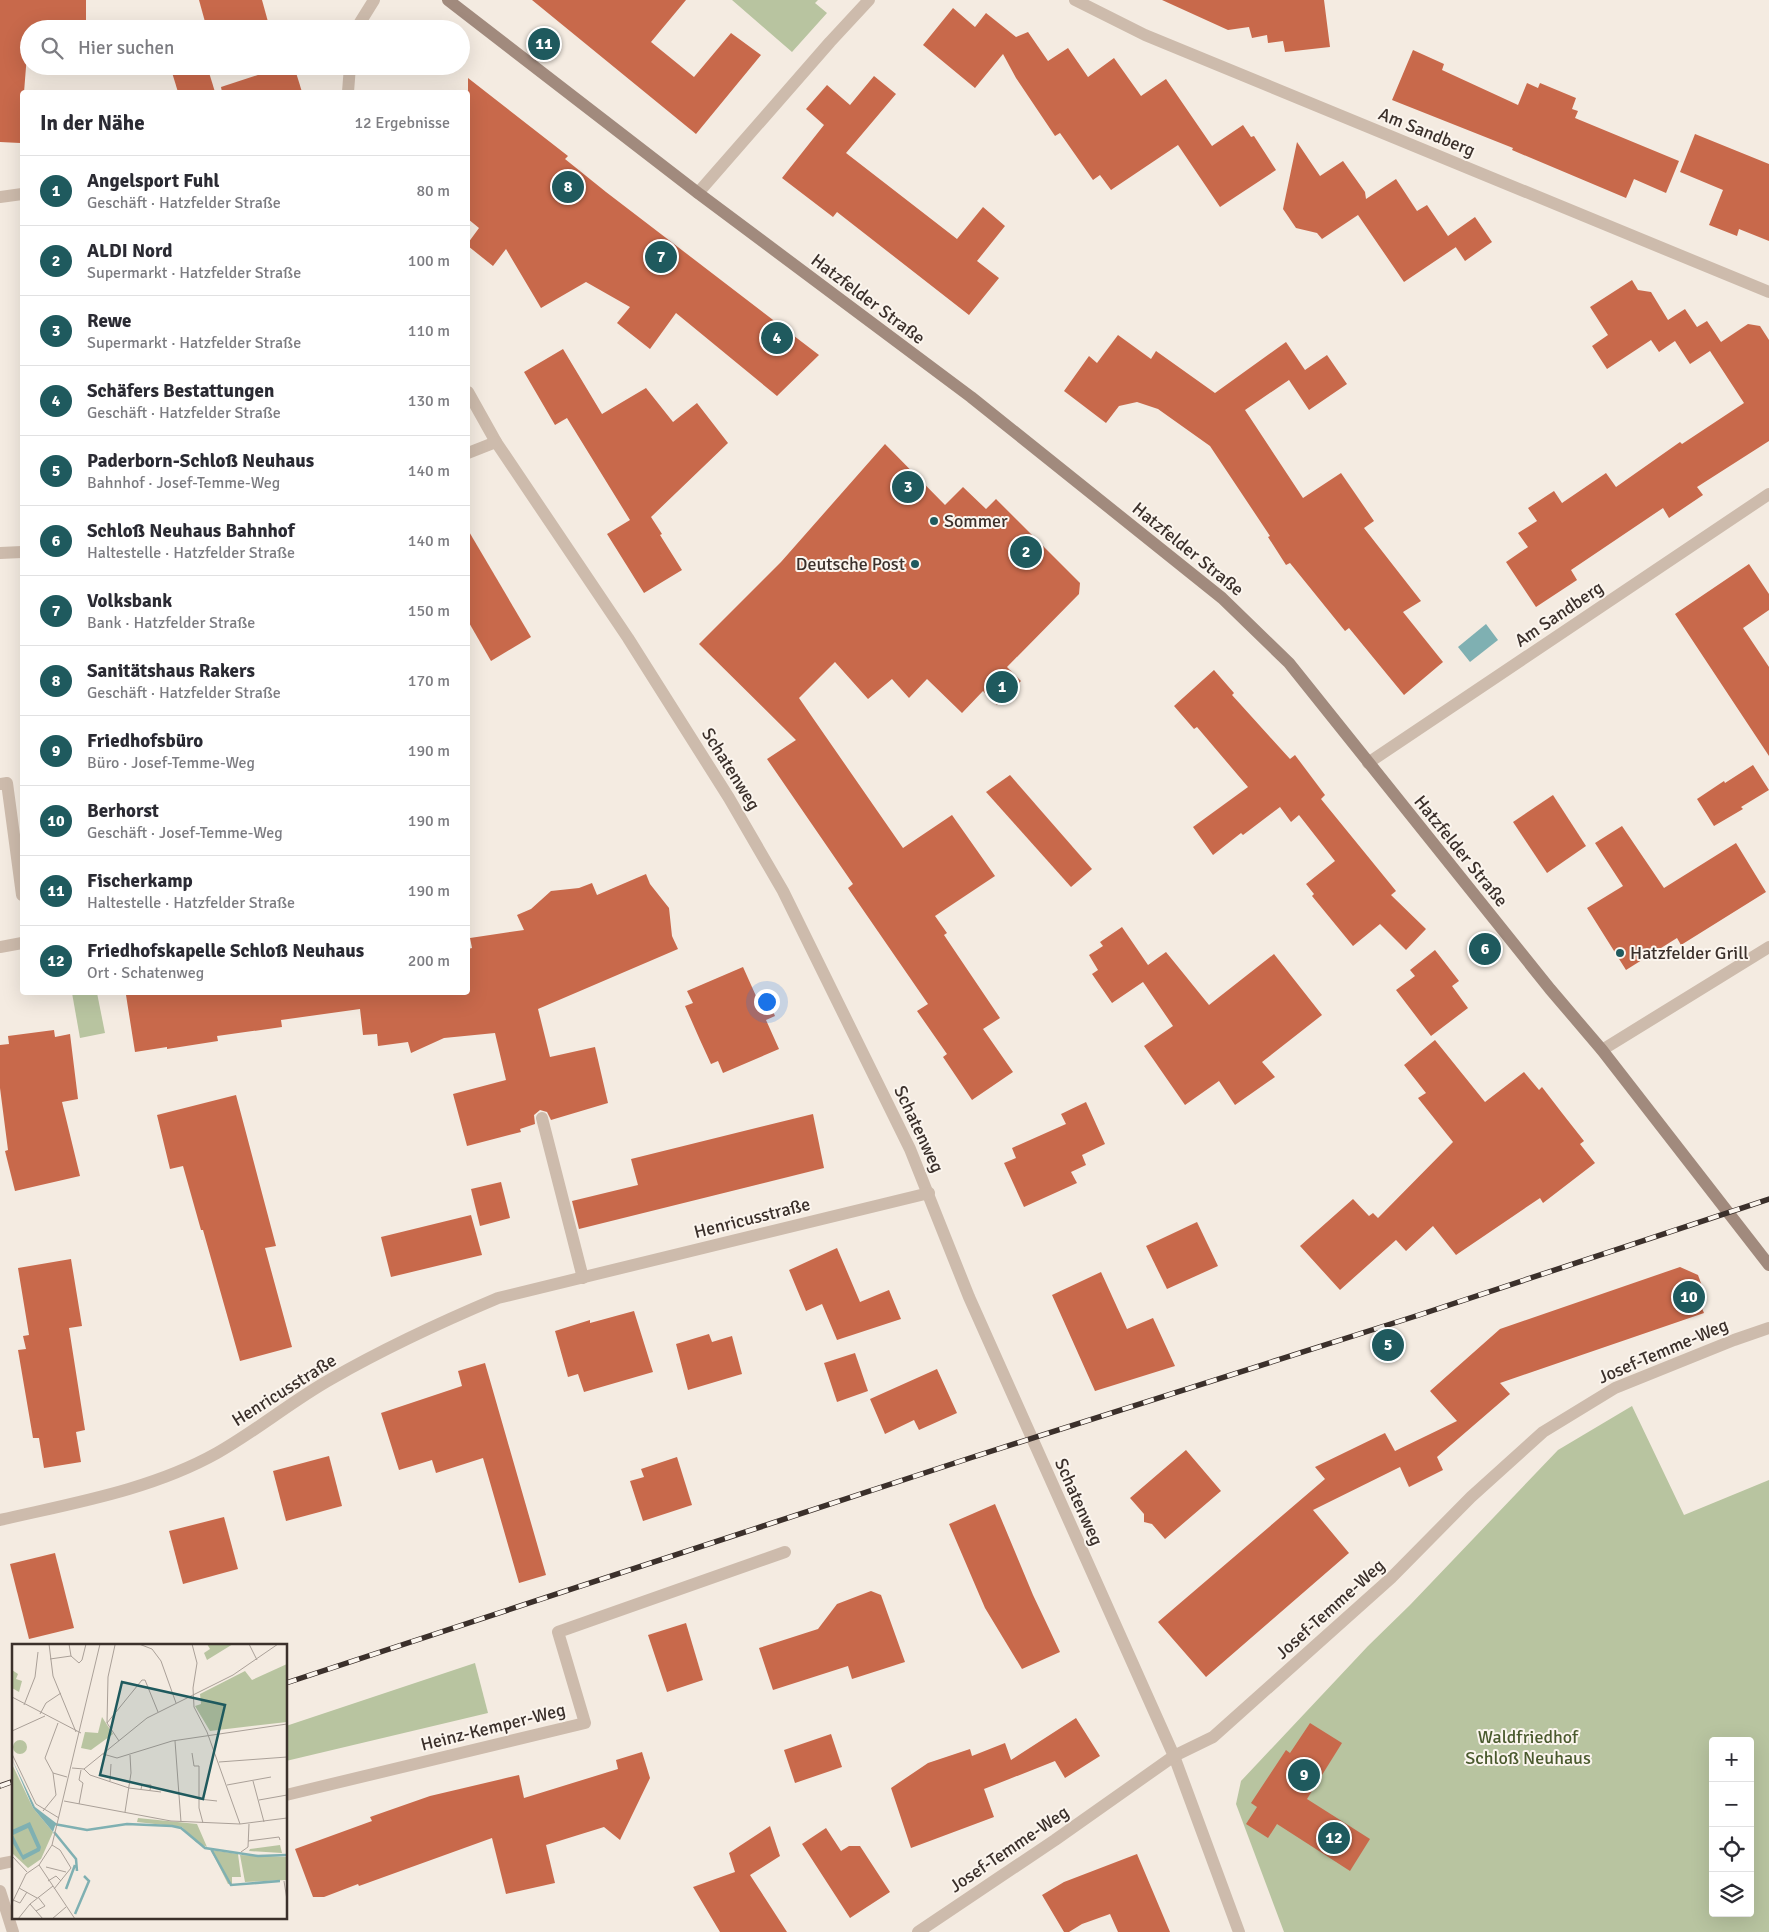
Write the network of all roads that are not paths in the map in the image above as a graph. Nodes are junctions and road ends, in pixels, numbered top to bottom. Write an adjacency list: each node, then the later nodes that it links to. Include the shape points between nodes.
1 (374, 0): 5 (street)
2 (448, 0): 8 (street, Hatzfelder Straße)
3 (869, 0): 8 (street)
4 (1075, 0): 11 (street, Am Sandberg, via 1145,35)
5 (362, 20)
6 (349, 75): 7 (street)
7 (348, 90)
8 (698, 193): 18 (street, Hatzfelder Straße, via 970,397 1222,598 1289,663)
9 (20, 194): 10 (street)
10 (0, 197)
11 (1769, 292)
12 (470, 396): 13 (street, Schatenweg)
13 (496, 442): 14 (street); 26 (street, Schatenweg, via 628,638 778,882 910,1148)
14 (470, 452)
15 (1769, 494): 18 (street, Am Sandberg)
16 (20, 552): 17 (street)
17 (0, 553)
18 (1368, 763): 24 (street, Hatzfelder Straße)
19 (0, 784): 20 (street, via 7,783)
20 (20, 880)
21 (20, 944): 22 (street)
22 (0, 947)
23 (1769, 948): 24 (street)
24 (1602, 1050): 27 (street, Hatzfelder Straße)
25 (542, 1118): 28 (street)
26 (929, 1193): 28 (street, Henricusstraße); 32 (street, Schatenweg, via 969,1297)
27 (1769, 1265)
28 (583, 1278): 30 (street, Henricusstraße, via 498,1298 438,1323 331,1379 216,1454 172,1473 125,1490)
29 (1769, 1328): 32 (street, Josef-Temme-Weg, via 1615,1388 1543,1432 1471,1497 1391,1578 1220,1731)
30 (0, 1520)
31 (785, 1552): 33 (street, Heinz-Kemper-Weg, via 558,1632 585,1723)
32 (1174, 1756): 36 (street, Josef-Temme-Weg); 37 (street, Schatenweg)
33 (288, 1795)
34 (0, 1891): 35 (street)
35 (13, 1932)
36 (918, 1932)
37 (1240, 1932)

